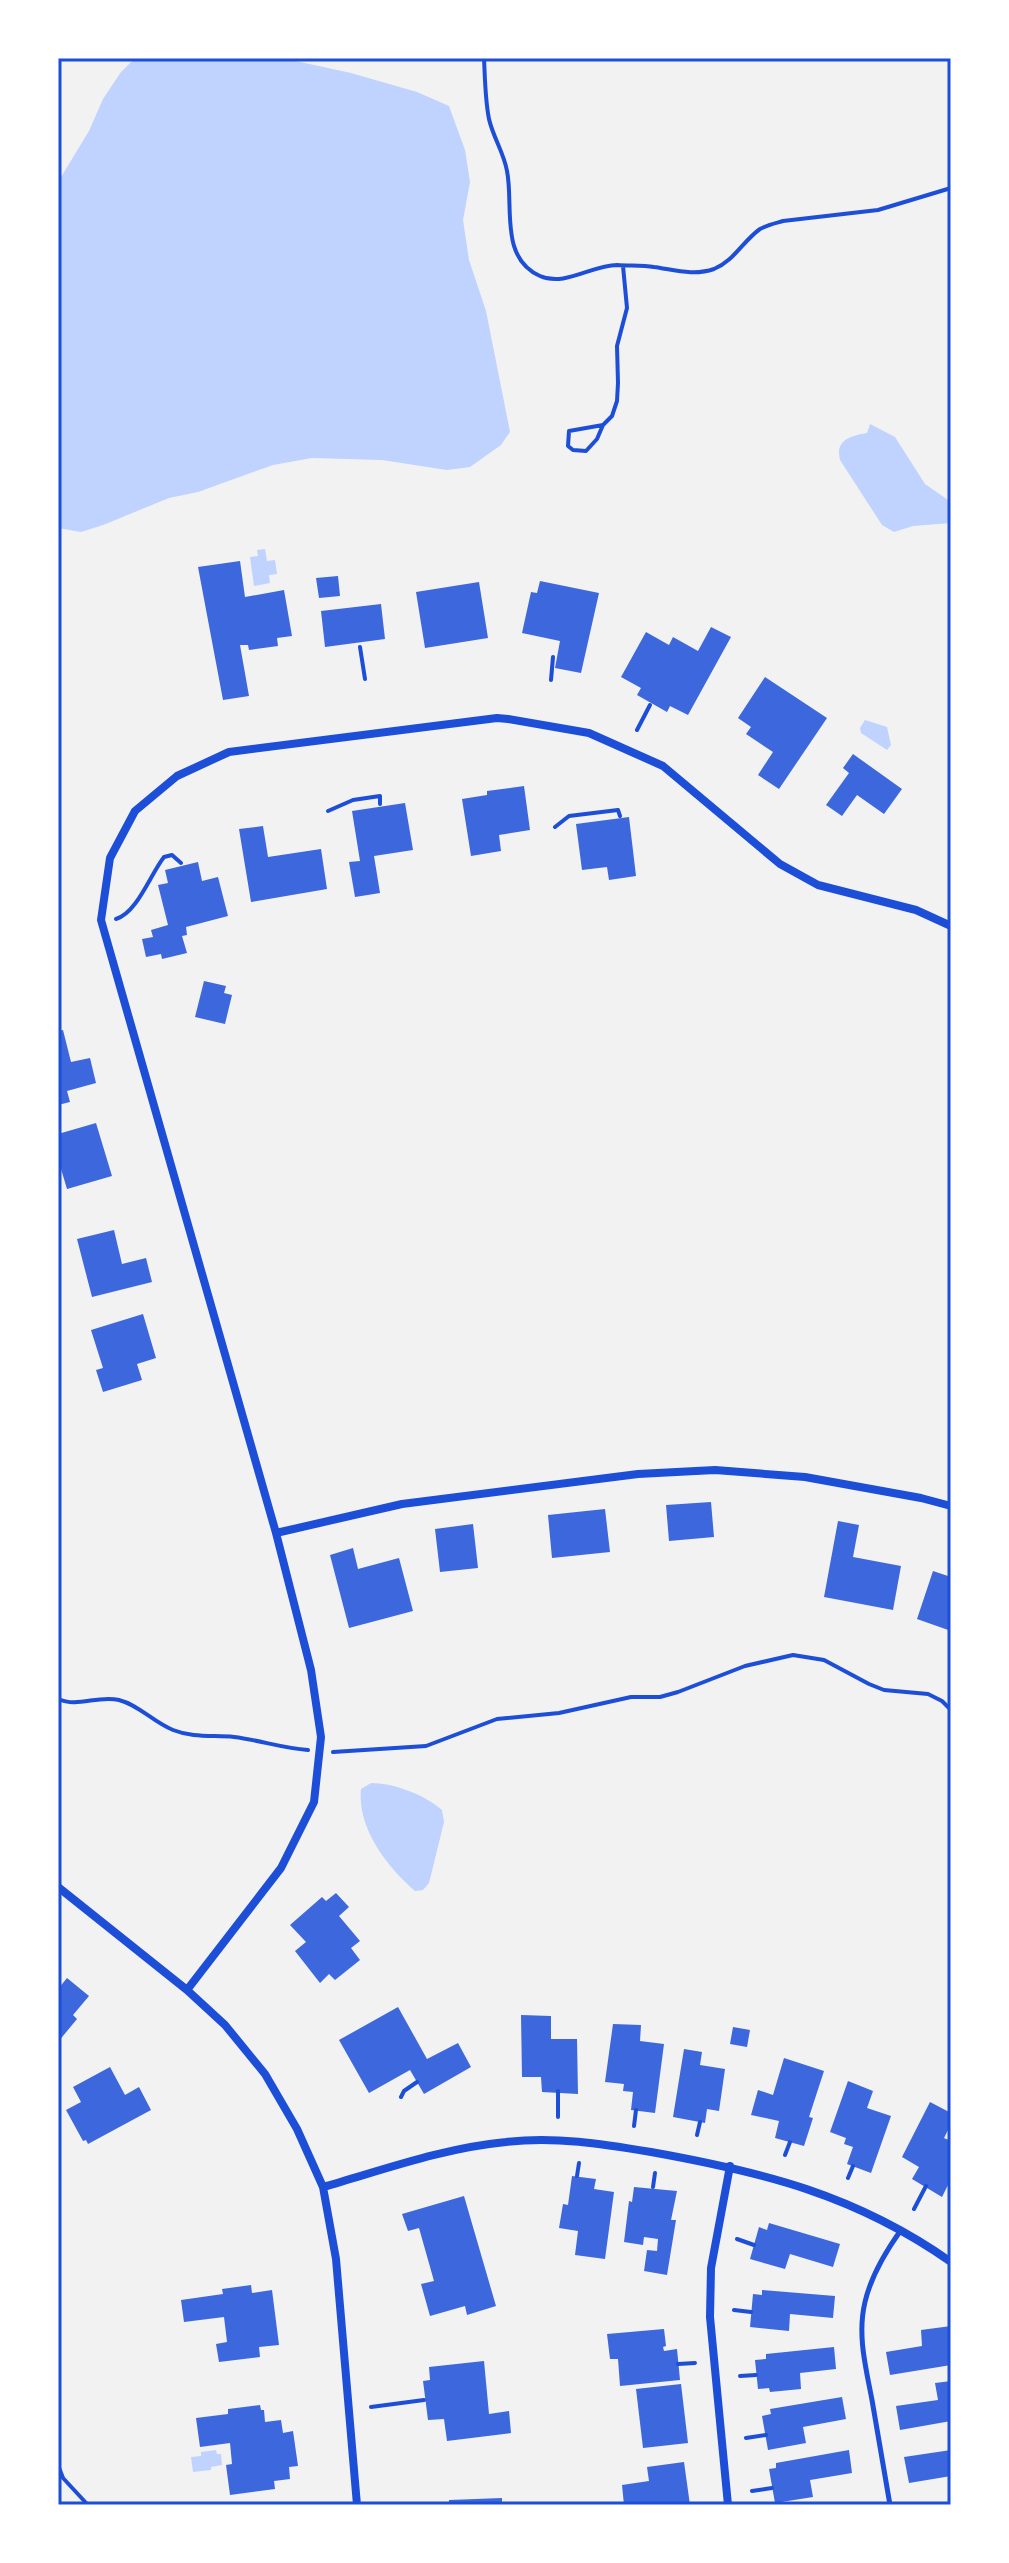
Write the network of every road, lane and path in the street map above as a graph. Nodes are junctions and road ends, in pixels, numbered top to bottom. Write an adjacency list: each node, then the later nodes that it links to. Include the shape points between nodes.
1 (484, 58): 3 (path, via 490,121 507,170 509,225 527,267 552,279)
2 (951, 188): 3 (path, via 878,210 770,225 726,263 704,272)
3 (623, 266): 4 (path, via 627,308 617,346 617,401)
4 (603, 425): 4 (path, via 586,451 568,446 569,431)
5 (360, 647): 7 (path)
6 (553, 657): 8 (path)
7 (365, 679)
8 (551, 680)
9 (650, 705): 10 (path)
10 (637, 730)
11 (380, 804): 12 (path, via 380,796)
12 (328, 811)
13 (620, 816): 14 (path, via 618,810 569,816)
14 (555, 827)
15 (181, 863): 16 (path, via 172,855 164,857 125,916)
16 (101, 920): 17 (street, via 110,858 135,811 177,776 229,752 497,718 589,733 663,766 780,864 818,885 916,910); 19 (street)
17 (951, 926)
18 (951, 1506): 19 (street, via 805,1477 715,1470 638,1474 402,1504)
19 (276, 1533): 22 (street, via 318,1706)
20 (58, 1699): 22 (path, via 75,1704 115,1699 192,1735)
21 (951, 1710): 22 (path, via 928,1694 884,1690 824,1660 793,1655 660,1697 497,1719 426,1746)
22 (319, 1750): 24 (street, via 314,1802 281,1868)
23 (58, 1887): 24 (street)
24 (187, 1990): 42 (street, via 225,2025 265,2074)
25 (417, 2082): 27 (path)
26 (558, 2091): 29 (path)
27 (401, 2097)
28 (636, 2110): 31 (path)
29 (558, 2117)
30 (700, 2122): 32 (path)
31 (634, 2126)
32 (697, 2135)
33 (790, 2142): 34 (path)
34 (785, 2155)
35 (579, 2163): 39 (path)
36 (730, 2166): 42 (street, via 536,2139 475,2145); 45 (street, via 826,2194); 64 (street, via 711,2268 710,2317)
37 (853, 2166): 40 (path)
38 (655, 2173): 43 (path)
39 (577, 2176)
40 (848, 2178)
41 (926, 2186): 44 (path)
42 (323, 2187): 63 (street, via 336,2259)
43 (653, 2187)
44 (914, 2209)
45 (902, 2229): 48 (street); 65 (lane, via 873,2279 862,2326)
46 (737, 2239): 47 (path)
47 (754, 2245)
48 (951, 2262)
49 (734, 2310): 50 (path)
50 (751, 2312)
51 (695, 2363): 52 (path)
52 (678, 2364)
53 (756, 2375): 54 (path)
54 (740, 2376)
55 (424, 2400): 56 (path)
56 (371, 2407)
57 (766, 2435): 58 (path)
58 (746, 2438)
59 (58, 2465): 62 (path)
60 (772, 2488): 61 (path)
61 (752, 2491)
62 (88, 2505)
63 (357, 2505)
64 (728, 2505)
65 (890, 2505)

